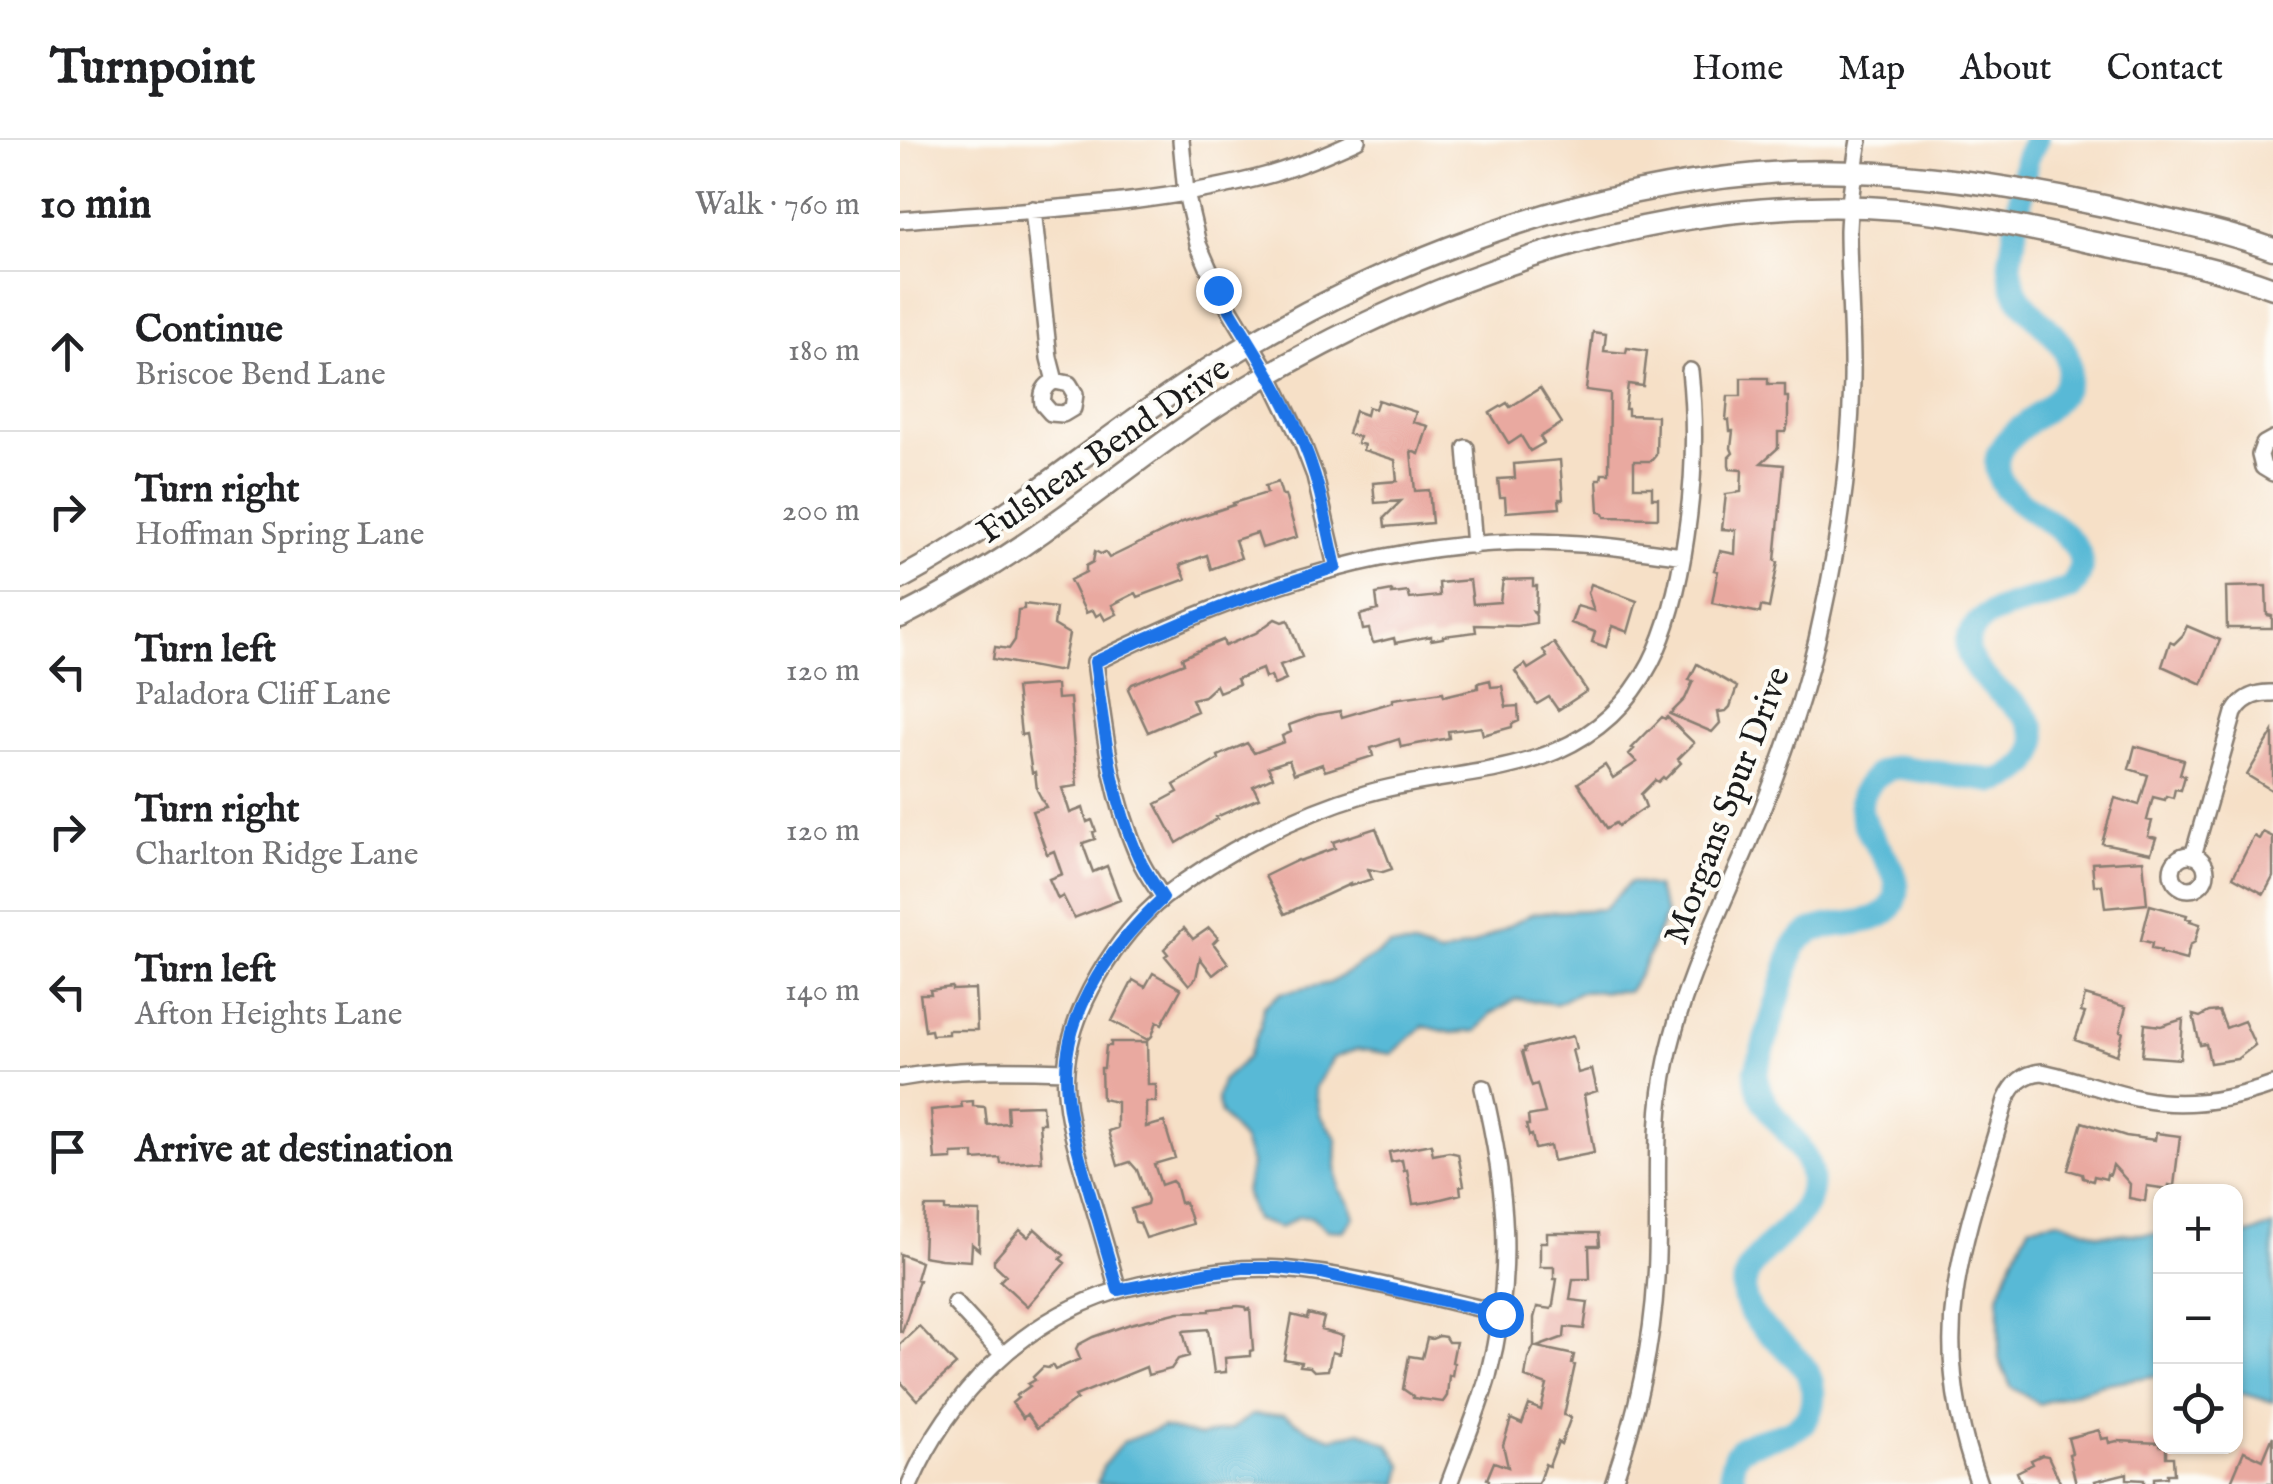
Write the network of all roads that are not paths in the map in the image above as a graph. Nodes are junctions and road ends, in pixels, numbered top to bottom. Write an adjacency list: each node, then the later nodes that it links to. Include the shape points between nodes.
1 (1181, 140): 5 (street)
2 (1357, 140): 5 (street, via 1272,174)
3 (1859, 140): 4 (street, Morgans Spur Drive)
4 (1854, 173): 6 (street, Morgans Spur Drive); 9 (main road, Fulshear Bend Drive, via 2068,198); 11 (main road, Fulshear Bend Drive, via 1713,179 1566,210 1410,263)
5 (1186, 193): 7 (street); 11 (street, via 1205,261)
6 (1850, 206): 10 (main road, Fulshear Bend Drive, via 1965,217 2194,264); 13 (main road, Fulshear Bend Drive, via 1704,217 1562,248 1433,293); 36 (street, Morgans Spur Drive, via 1850,422 1832,572 1787,745 1667,1058 1656,1134 1653,1320 1635,1418)
7 (1033, 208): 8 (street); 14 (street)
8 (900, 220)
9 (2273, 249)
10 (2273, 288)
11 (1251, 343): 13 (street); 21 (main road, Fulshear Bend Drive, via 992,524)
12 (1690, 371): 19 (street, via 1694,442)
13 (1269, 374): 20 (street, via 1315,476); 22 (main road, Fulshear Bend Drive, via 1013,552)
14 (1055, 382)
15 (2273, 439): 17 (street, via 2260,456)
16 (1466, 448): 18 (street)
17 (2273, 474)
18 (1474, 546): 19 (street, via 1560,543); 20 (street)
19 (1683, 556): 25 (street, via 1655,656 1636,688 1584,736 1513,764 1325,807 1231,854)
20 (1336, 567): 25 (street, via 1213,609 1095,662 1107,753 1126,826)
21 (901, 579): 22 (main road)
22 (908, 613)
23 (2273, 693): 24 (street, via 2237,706)
24 (2192, 856)
25 (1163, 898): 26 (street, via 1097,978 1076,1025)
26 (1066, 1072): 27 (street, via 992,1069); 30 (street, via 1068,1111)
27 (900, 1078)
28 (2273, 1084): 37 (street, via 2222,1100 2179,1103 2042,1072 2015,1084 1955,1296 1954,1373)
29 (1483, 1088): 32 (street, via 1503,1192)
30 (1118, 1290): 32 (street, via 1210,1272 1278,1268); 33 (street, via 1061,1315)
31 (955, 1303): 33 (street)
32 (1500, 1314): 35 (street, via 1488,1377)
33 (1002, 1354): 34 (street, via 944,1422)
34 (910, 1484)
35 (1449, 1484)
36 (1613, 1484)
37 (1979, 1484)

